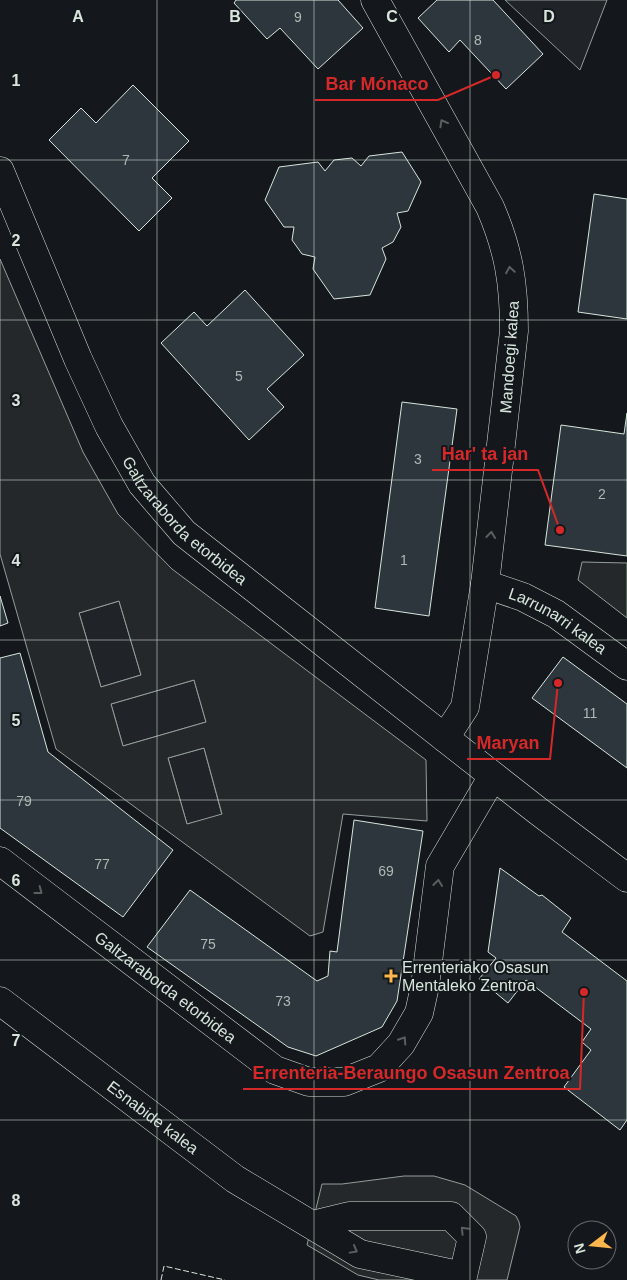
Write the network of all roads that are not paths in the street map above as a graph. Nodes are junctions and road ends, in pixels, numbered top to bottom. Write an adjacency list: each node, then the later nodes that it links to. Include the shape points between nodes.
1 (375, 0): 3 (street, Mandoegi kalea, one-way to 1, via 514,331 510,264 490,207)
2 (0, 171): 5 (street, Galtzaraborda etorbidea, via 78,359 109,426 142,484 184,533)
3 (485, 584): 4 (street, Larrunarri kalea, via 523,597 556,614); 5 (street, Mandoegi kalea, via 465,707)
4 (627, 666)
5 (445, 738): 6 (street, Galtzaraborda etorbidea)
6 (493, 776): 7 (street, Galtzaraborda etorbidea, one-way to 6, via 275,1070 309,1082 344,1082 379,1068 401,1044 419,1014 440,866); 8 (street, Galtzaraborda etorbidea)
7 (0, 861)
8 (627, 878)
9 (0, 1001): 10 (street, Esnabide kalea, via 235,1179)
10 (312, 1225): 11 (street, Esnabide kalea, one-way to 11, via 360,1254); 11 (street, Esnabide kalea, one-way to 10, via 472,1237 451,1216 349,1216)
11 (470, 1278)

